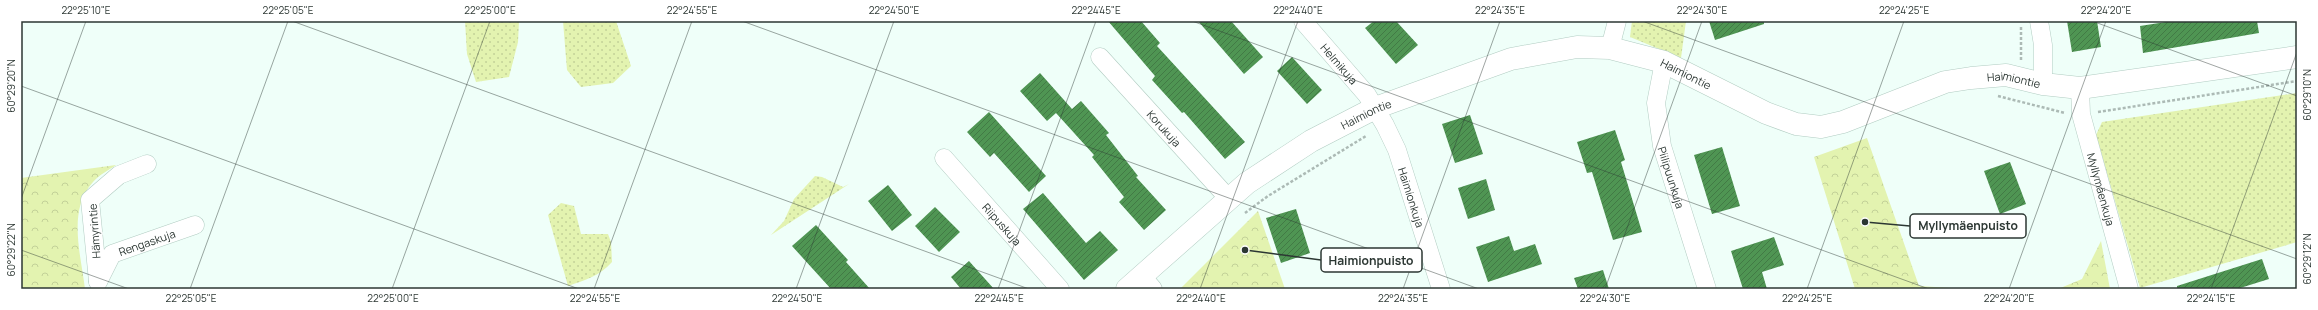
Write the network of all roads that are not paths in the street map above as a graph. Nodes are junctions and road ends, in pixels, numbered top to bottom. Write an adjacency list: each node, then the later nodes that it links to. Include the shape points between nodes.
1 (1303, 21): 10 (street, Helmikuja, via 1367,95)
2 (1617, 21): 4 (street)
3 (2039, 21): 8 (street, via 2043,45)
4 (1610, 48): 7 (street, Haimiontie); 10 (street, Haimiontie, via 1577,47 1511,59)
5 (1100, 57): 13 (street, Korukuja)
6 (2297, 58): 9 (street, Haimiontie)
7 (1664, 62): 8 (street, Haimiontie, via 1766,113 1796,124 1821,127 1843,122 1945,82 2006,76); 19 (street, Piilipuunkuja, via 1656,104 1662,146)
8 (2043, 84): 9 (street, Haimiontie)
9 (2080, 88): 20 (street, Myllymäenkuja, via 2081,114)
10 (1380, 117): 13 (street, Haimiontie, via 1311,141 1247,183); 18 (street, Haimionkuja, via 1397,150)
11 (944, 158): 17 (street, Riipuskuja)
12 (147, 164): 15 (street, Hämyrintie, via 119,175 90,200)
13 (1236, 207): 16 (street, Haimiontie)
14 (195, 225): 15 (street, Rengaskuja, via 112,254)
15 (98, 285)
16 (1141, 285)
17 (1060, 289)
18 (1440, 289)
19 (1707, 289)
20 (2129, 289)

